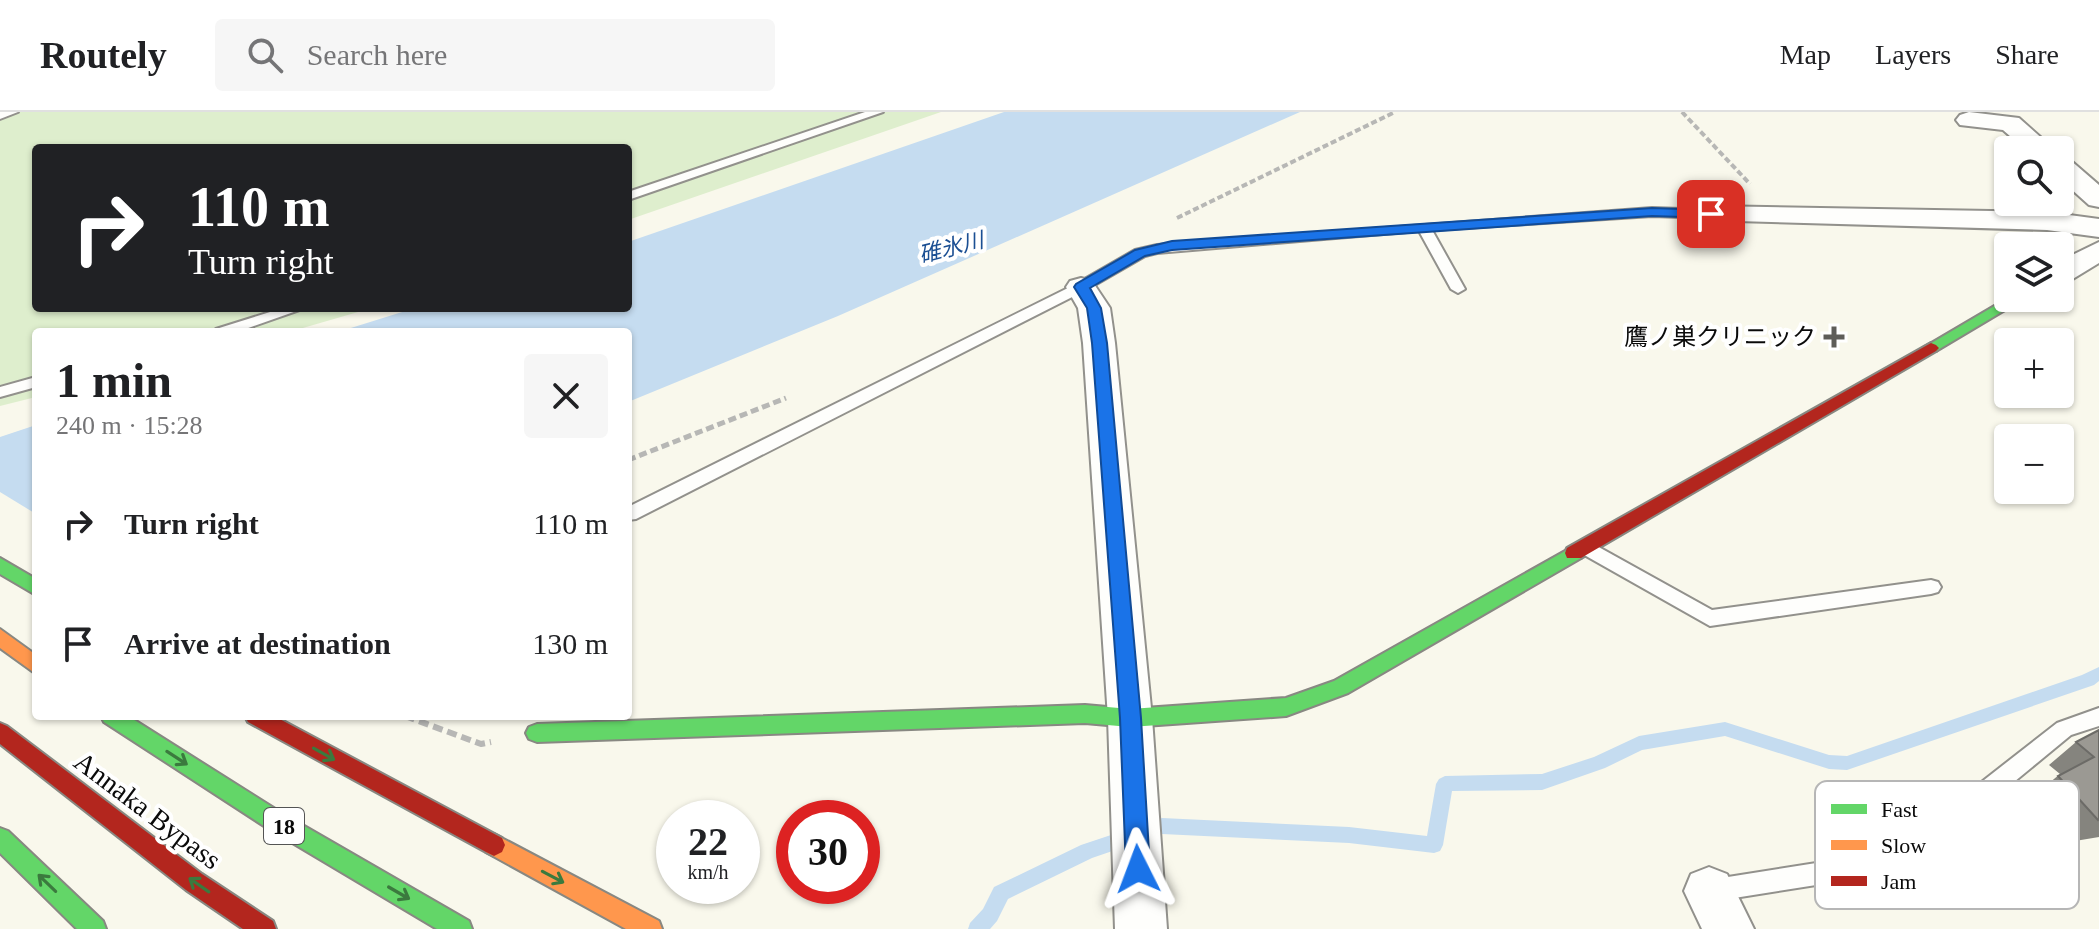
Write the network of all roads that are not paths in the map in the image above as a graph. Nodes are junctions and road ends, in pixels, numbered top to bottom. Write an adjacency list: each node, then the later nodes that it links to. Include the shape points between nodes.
1 (12, 112): 3 (lane)
2 (877, 112): 8 (lane)
3 (0, 115)
4 (2014, 117): 5 (street); 6 (street)
5 (1969, 120)
6 (2030, 136)
7 (2074, 177): 9 (street)
8 (632, 195)
9 (2099, 199)
10 (1711, 214): 11 (lane, via 1652,212); 12 (street, via 2047,221)
11 (1423, 227): 15 (lane, via 1172,245 1140,253); 16 (lane)
12 (2099, 228)
13 (2099, 251): 14 (street)
14 (2074, 266)
15 (1081, 287): 22 (lane); 30 (street, via 1094,308 1099,343)
16 (1458, 289)
17 (285, 312): 19 (lane)
18 (1994, 312): 23 (main road)
19 (234, 328)
20 (32, 383): 21 (lane)
21 (0, 392)
22 (632, 513)
23 (1586, 547): 26 (lane, via 1710,618); 30 (main road, via 1341,687 1286,707)
24 (0, 565): 25 (main road)
25 (32, 585)
26 (1931, 587)
27 (0, 637): 28 (main road)
28 (32, 663)
29 (2099, 717): 35 (lane, via 2064,729)
30 (1130, 718): 34 (main road, via 1085,714); 43 (street)
31 (117, 720): 41 (main road, 18, one-way to 41)
32 (262, 720): 42 (main road, one-way to 42)
33 (0, 732): 40 (main road, Annaka Bypass, one-way to 33, via 194,882)
34 (537, 733)
35 (1999, 781)
36 (0, 838): 39 (main road, one-way to 36)
37 (1815, 879): 38 (lane)
38 (1719, 910)
39 (94, 929)
40 (264, 929)
41 (460, 929)
42 (650, 929)
43 (1141, 929)

